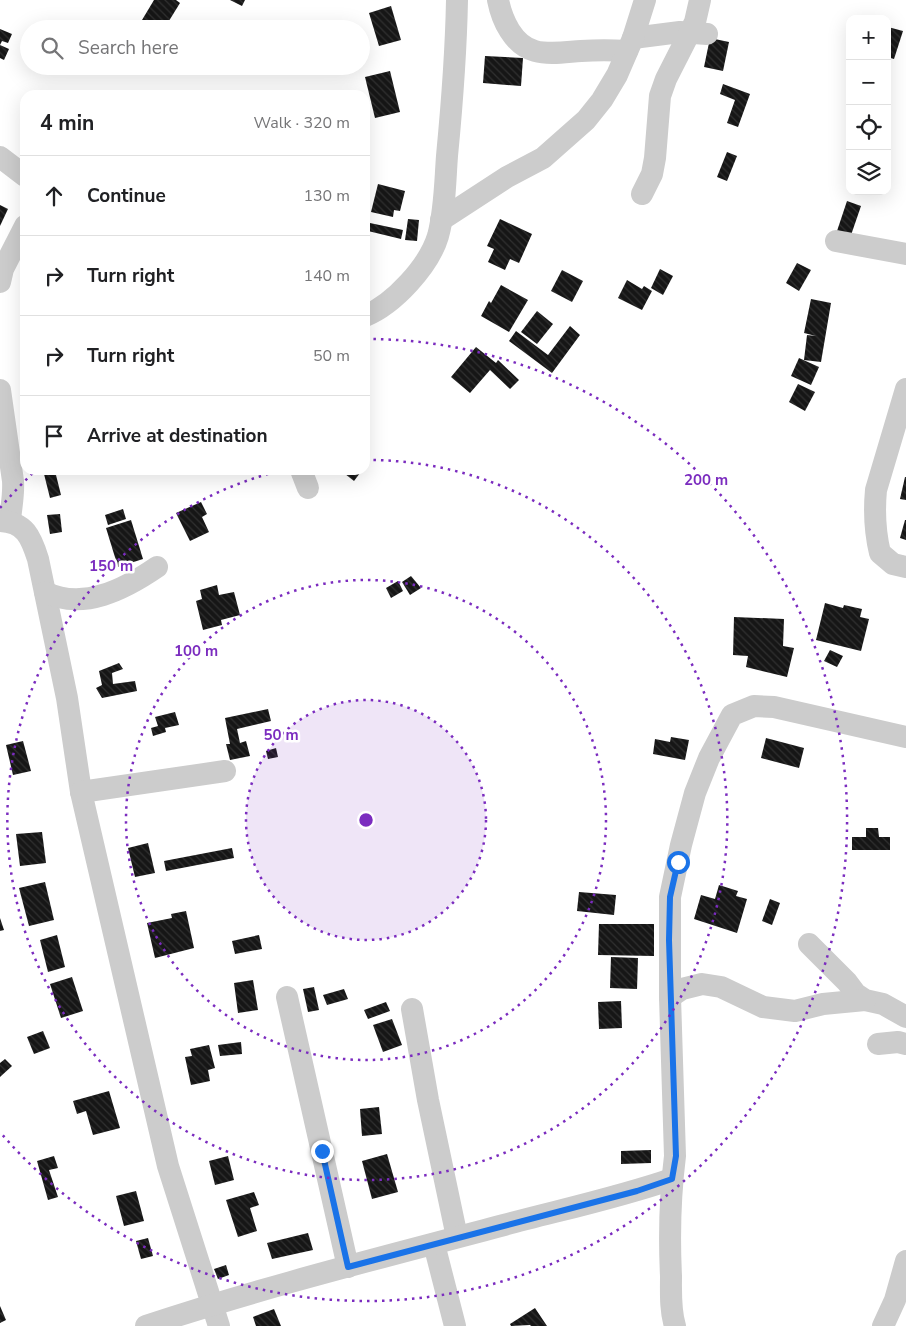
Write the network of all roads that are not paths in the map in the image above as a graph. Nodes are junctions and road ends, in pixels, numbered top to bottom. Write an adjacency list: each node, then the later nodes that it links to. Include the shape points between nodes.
1 (457, 0): 10 (street, via 454,80)
2 (498, 0): 6 (street, via 501,15 511,33 534,51 553,53)
3 (645, 0): 6 (street)
4 (700, 0): 5 (street, via 695,22)
5 (698, 33): 6 (street, via 680,32); 9 (street, via 666,79 660,96 656,158)
6 (630, 44): 10 (street, via 617,75 586,120 543,158)
7 (0, 157): 8 (street)
8 (20, 172)
9 (642, 194)
10 (441, 220): 15 (street, via 438,238 426,261 405,287)
11 (20, 236): 14 (street)
12 (836, 241): 13 (street)
13 (906, 254)
14 (0, 282)
15 (370, 313)
16 (906, 389): 20 (street, via 876,490 874,507 880,553 893,564)
17 (0, 390): 18 (street, via 14,496)
18 (5, 521): 21 (street, via 20,526 32,541)
19 (157, 567): 21 (street, via 139,580 88,600 62,599)
20 (906, 567)
21 (45, 592): 24 (street)
22 (906, 737): 27 (street, via 774,707 754,706 732,715 695,793 681,845 670,897)
23 (225, 771): 24 (street)
24 (81, 792): 38 (street, via 168,1166)
25 (809, 944): 28 (street)
26 (287, 997): 37 (street)
27 (670, 997): 28 (street, via 682,989 702,984 721,987 763,1006 795,1011 823,1004); 33 (street, via 676,1156)
28 (865, 1000): 30 (street, via 883,1004)
29 (412, 1010): 34 (street)
30 (906, 1016)
31 (878, 1044): 32 (street)
32 (906, 1044)
33 (672, 1179): 34 (street); 42 (street, via 669,1236)
34 (457, 1238): 35 (street)
35 (434, 1244): 37 (street); 41 (street)
36 (906, 1261): 43 (street, via 895,1300)
37 (348, 1267): 38 (street)
38 (212, 1304): 39 (street); 40 (street)
39 (146, 1326)
40 (219, 1326)
41 (455, 1326)
42 (675, 1326)
43 (883, 1326)

